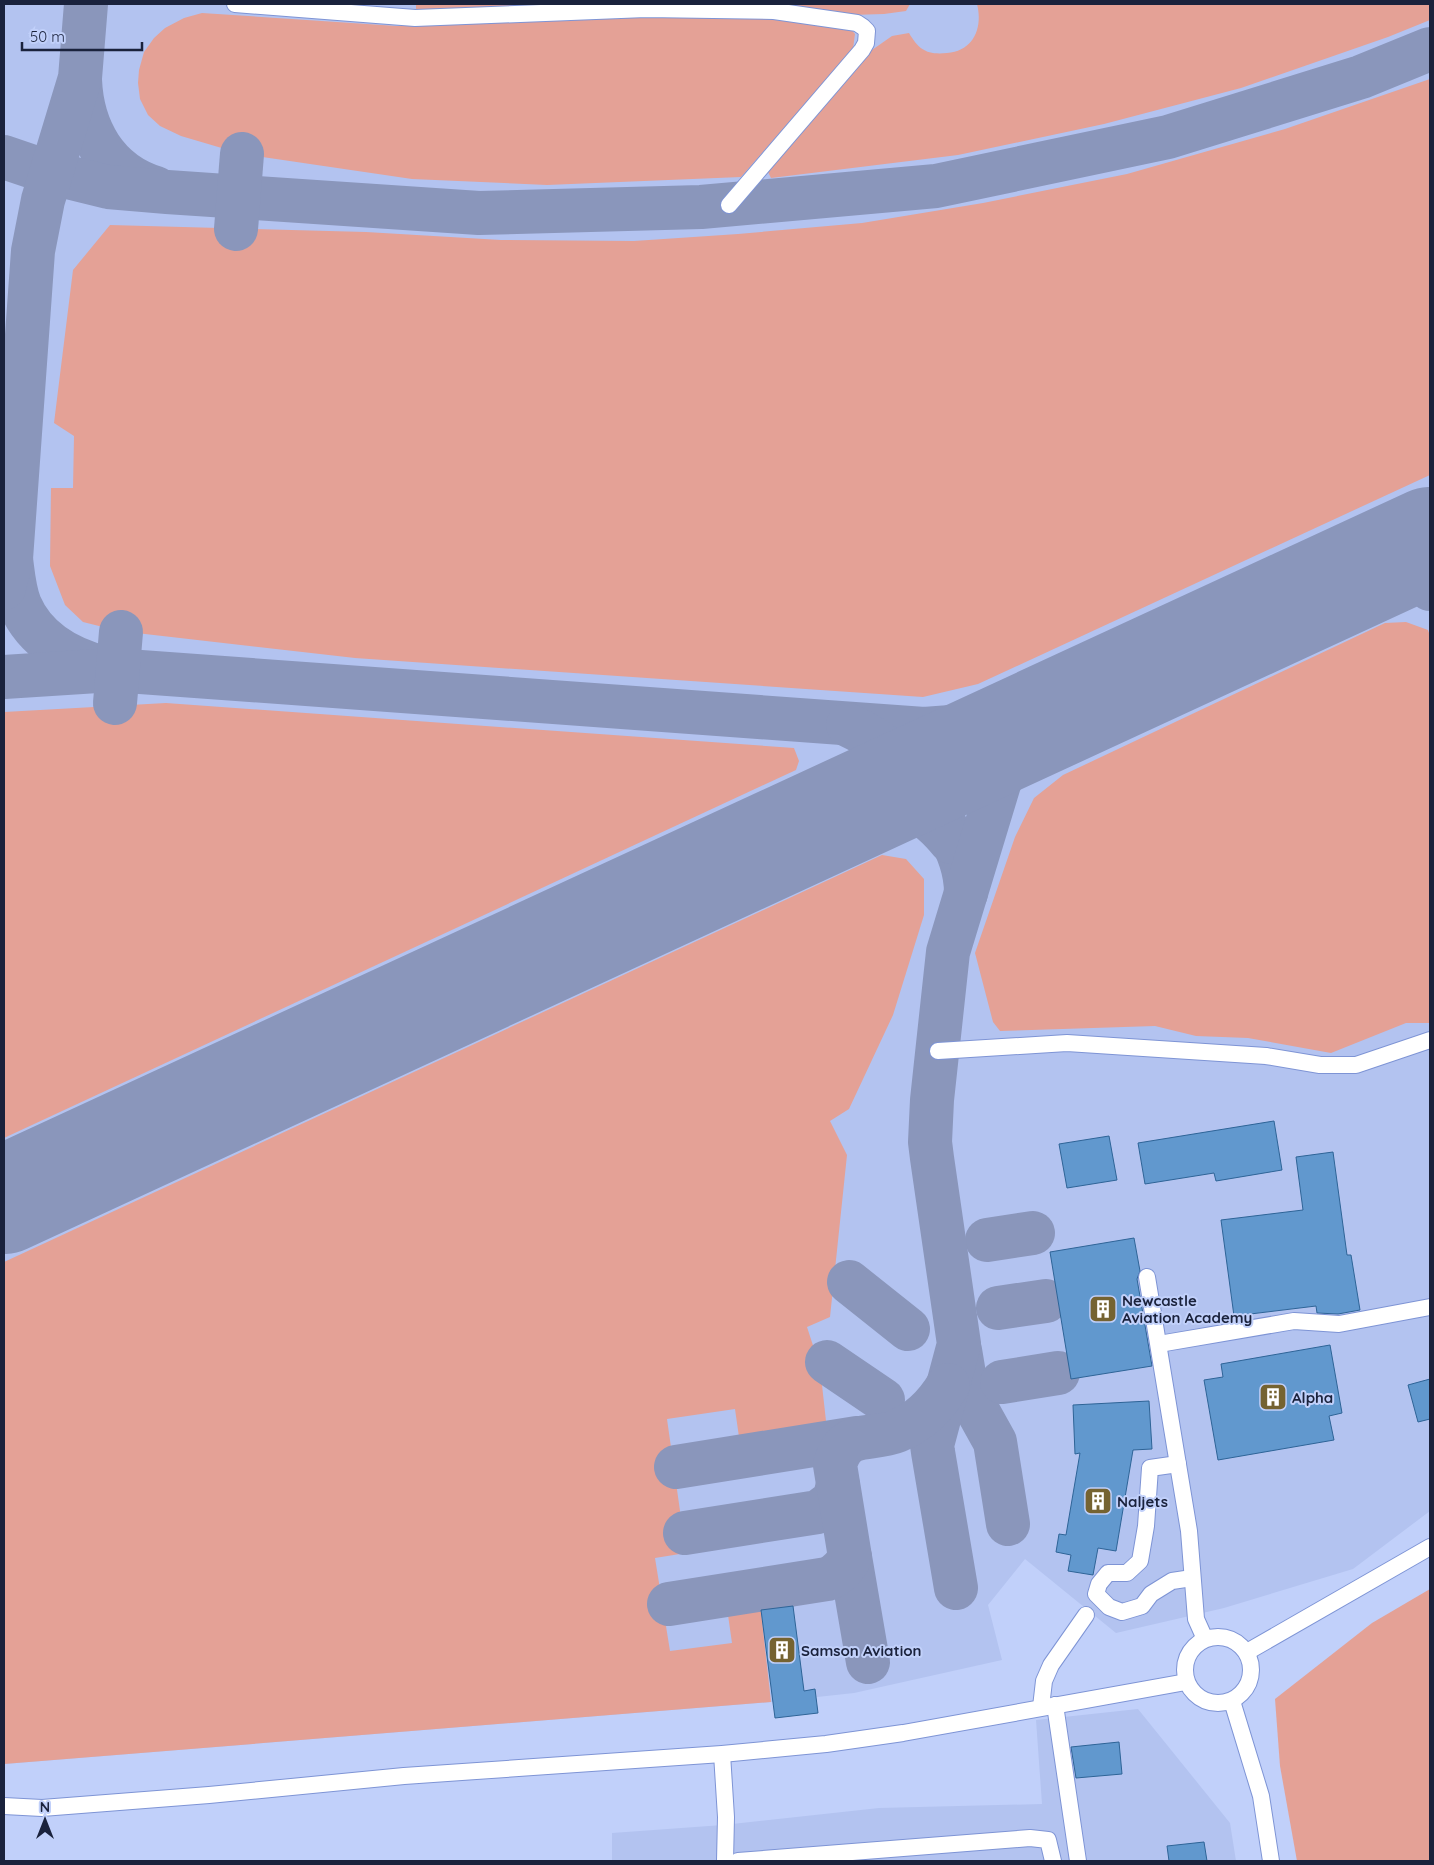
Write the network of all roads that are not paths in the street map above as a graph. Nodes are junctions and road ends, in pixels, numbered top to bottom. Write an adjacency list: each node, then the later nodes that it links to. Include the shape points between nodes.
1 (235, 4): 2 (street)
2 (403, 10): 3 (street, via 415,18 646,9 764,11 849,21 863,27 867,37 862,50)
3 (729, 205)
4 (1430, 1040): 5 (street, via 1356,1064 1320,1065 1266,1056 1067,1043)
5 (938, 1052)
6 (1147, 1277): 8 (street)
7 (1430, 1307): 8 (street, via 1339,1324 1294,1321)
8 (1159, 1344): 9 (street)
9 (1178, 1464): 11 (street, via 1189,1531); 11 (street, via 1150,1468 1140,1561 1126,1573 1108,1573 1096,1594 1122,1612 1142,1606 1151,1594 1172,1581)
10 (1430, 1547): 14 (street)
11 (1192, 1578): 13 (street, via 1196,1619)
12 (1086, 1614): 17 (street, via 1051,1665 1044,1681)
13 (1205, 1639): 14 (street, via 1228,1638); 15 (street, via 1187,1657 1184,1669)
14 (1247, 1652): 16 (street, via 1252,1663 1250,1680 1242,1695)
15 (1186, 1682): 16 (street, via 1205,1701 1218,1704); 17 (street)
16 (1232, 1701): 25 (street, via 1261,1796)
17 (1048, 1706): 18 (street, via 836,1743); 24 (street)
18 (722, 1754): 19 (street, via 404,1776 42,1808); 21 (street)
19 (4, 1806)
20 (829, 1858): 22 (street); 23 (street, via 1030,1838 1048,1840)
21 (725, 1861)
22 (738, 1861)
23 (1053, 1861)
24 (1078, 1861)
25 (1271, 1861)

